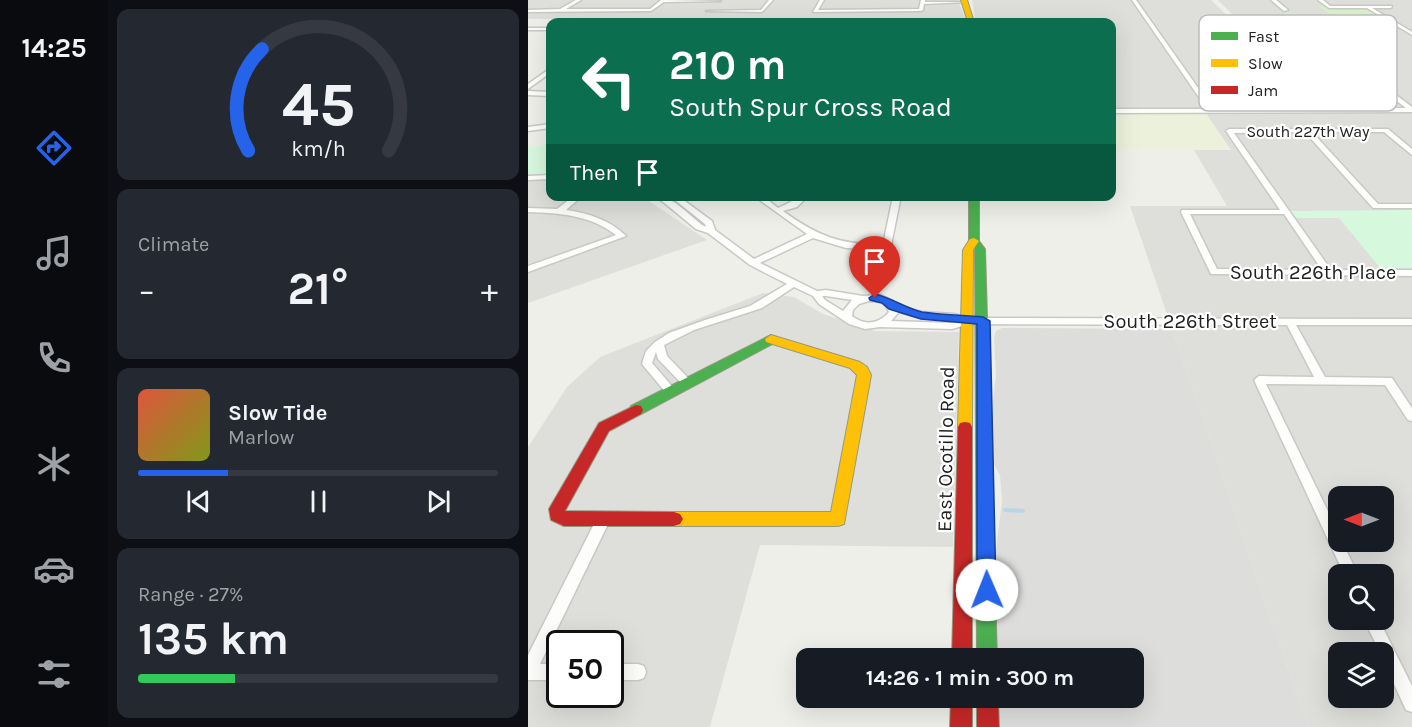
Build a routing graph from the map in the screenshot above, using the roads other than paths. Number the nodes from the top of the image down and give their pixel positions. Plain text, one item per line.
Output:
1 (579, 0) edge
2 (664, 0) edge
3 (719, 0) edge
4 (771, 0) edge
5 (822, 0) edge
6 (872, 0) edge
7 (1134, 0) edge
8 (1273, 0) edge
9 (1320, 0) edge
10 (1379, 0) edge
11 (922, 1) edge
12 (965, 1) edge
13 (1366, 7) junction
14 (562, 10) junction
15 (1286, 10) dead end
16 (528, 11) edge
17 (868, 11) junction
18 (1380, 15) edge
19 (970, 18) edge
20 (1397, 25) edge
21 (528, 29) edge
22 (537, 29) junction
23 (546, 29) edge
24 (1412, 34) edge
25 (528, 35) edge
26 (546, 74) edge
27 (528, 87) edge
28 (528, 93) edge
29 (546, 94) edge
30 (1199, 94) edge
31 (1397, 98) edge
32 (1397, 110) edge
33 (1412, 110) edge
34 (1116, 111) edge
35 (1199, 111) edge
36 (1199, 111) edge
37 (1211, 111) edge
38 (546, 127) edge
39 (528, 129) edge
40 (1307, 131) junction
41 (1412, 153) edge
42 (546, 177) edge
43 (528, 178) edge
44 (572, 201) edge
45 (668, 201) edge
46 (679, 201) edge
47 (764, 201) edge
48 (799, 201) edge
49 (896, 201) edge
50 (974, 201) edge
51 (1412, 206) edge
52 (528, 210) edge
53 (559, 211) junction
54 (777, 211) junction
55 (1286, 212) junction
56 (711, 231) junction
57 (812, 235) junction
58 (974, 241) junction
59 (753, 263) junction
60 (528, 268) edge
61 (1328, 272) junction
62 (1412, 273) edge
63 (793, 284) junction
64 (816, 294) junction
65 (862, 299) junction
66 (893, 307) junction
67 (848, 317) junction
68 (968, 321) junction
69 (983, 321) junction
70 (1290, 322) junction
71 (1412, 322) edge
72 (879, 324) junction
73 (658, 346) junction
74 (1321, 380) junction
75 (687, 382) junction
76 (671, 391) junction
77 (1412, 417) edge
78 (603, 518) junction
79 (1346, 564) edge
80 (1377, 630) edge
81 (962, 648) edge
82 (987, 648) edge
83 (528, 672) edge
84 (546, 672) edge
85 (624, 672) edge
86 (638, 672) dead end
87 (1412, 704) edge
88 (962, 708) edge
89 (988, 708) edge
90 (961, 727) edge
91 (988, 727) edge

1 - 14 street
2 - 3 street
2 - 14 street
3 - 4 street
5 - 17 street
6 - 17 street
7 - 30 street
8 - 15 street
9 - 13 street
10 - 13 street
11 - 12 street
11 - 17 street
12 - 19 main road
13 - 18 street
14 - 16 street
20 - 24 street
21 - 22 street
22 - 23 street
22 - 25 street
26 - 27 street
28 - 29 street
31 - 33 street
32 - 33 street
34 - 35 street
36 - 37 street
38 - 39 street
40 - 41 street, South 227th Way
40 - 51 street
40 - 55 street, South 227th Way
42 - 43 street
44 - 53 street
45 - 56 street
46 - 56 street
47 - 54 street
48 - 54 street
49 - 57 street
50 - 58 main road, East Ocotillo Road
52 - 53 street
53 - 60 street
54 - 57 street
55 - 61 street
55 - 61 street, South 226th Place
56 - 59 street
57 - 59 street
58 - 68 main road, East Ocotillo Road
58 - 69 main road, East Ocotillo Road
59 - 63 street
61 - 62 street, South 226th Place
63 - 64 street
63 - 73 street
64 - 65 street
64 - 67 street
65 - 66 street
65 - 67 street
66 - 68 street
66 - 72 street
67 - 72 street
68 - 69 street, South 226th Street
68 - 72 street
68 - 81 main road, East Ocotillo Road
69 - 70 street, South 226th Street
69 - 82 main road, East Ocotillo Road
70 - 71 street, South 226th Street
70 - 74 street
73 - 75 street
73 - 76 street
74 - 77 street
74 - 79 street
75 - 76 main road
75 - 78 main road
76 - 78 main road
78 - 83 street
80 - 87 street
83 - 84 street
85 - 86 street
88 - 90 main road
89 - 91 main road

